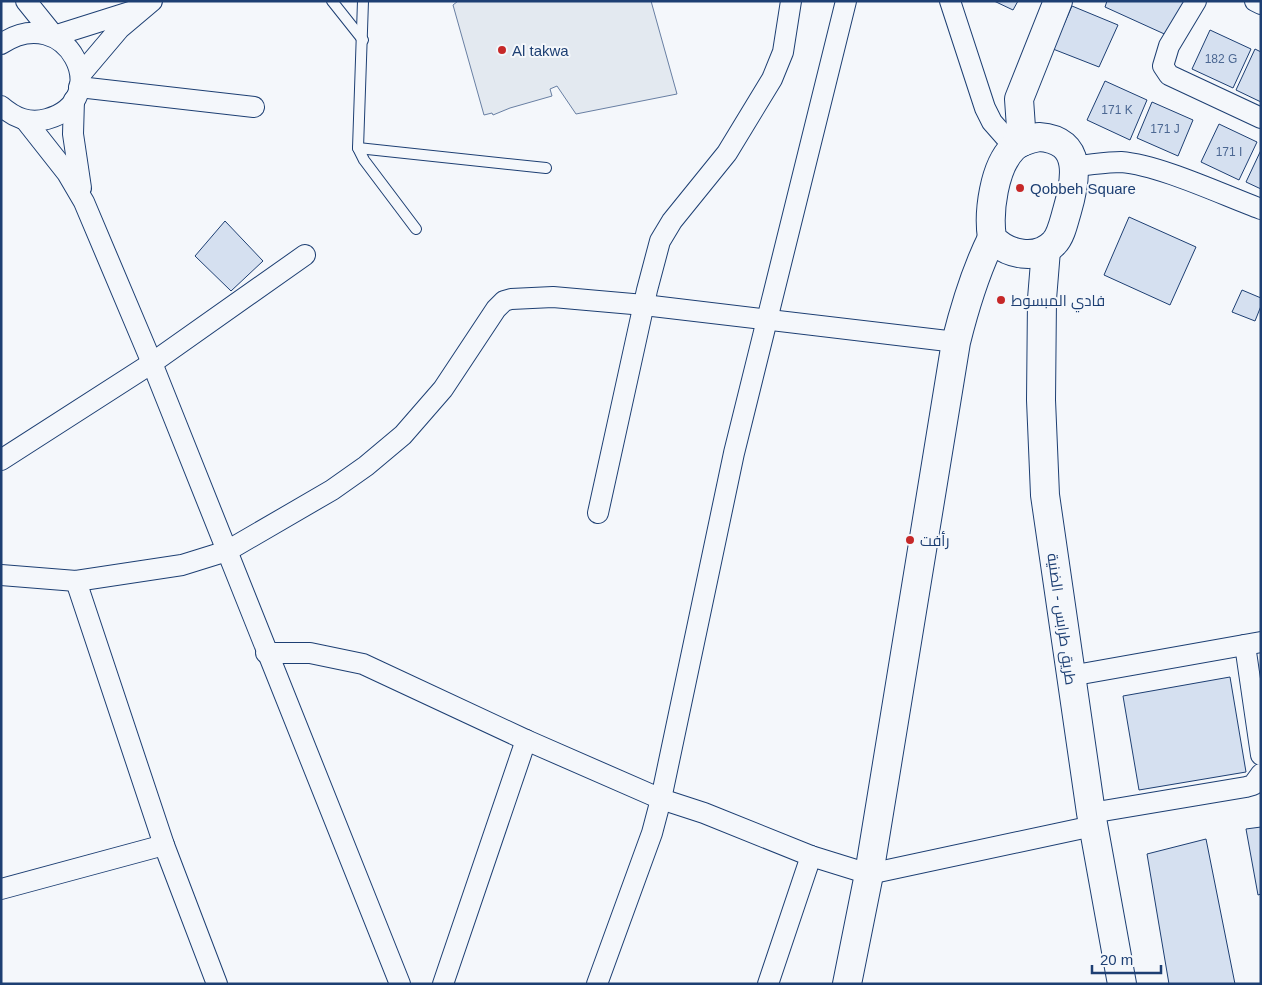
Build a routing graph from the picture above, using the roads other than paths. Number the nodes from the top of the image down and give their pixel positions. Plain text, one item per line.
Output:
1 (26, 1) edge
2 (332, 1) edge
3 (363, 1) edge
4 (791, 1) edge
5 (846, 1) edge
6 (950, 1) edge
7 (1058, 1) edge
8 (1196, 1) edge
9 (1255, 1) edge
10 (147, 4) edge
11 (1261, 4) edge
12 (54, 33) junction
13 (362, 40) junction
14 (1, 44) edge
15 (78, 87) junction
16 (254, 107) dead end
17 (11, 116) edge
18 (1261, 118) edge
19 (1018, 144) junction
20 (358, 148) junction
21 (1075, 166) junction
22 (546, 168) dead end
23 (84, 202) junction
24 (1261, 209) edge
25 (416, 229) dead end
26 (992, 238) junction
27 (1046, 250) junction
28 (305, 255) dead end
29 (644, 305) junction
30 (766, 320) junction
31 (956, 342) junction
32 (152, 363) junction
33 (1, 460) edge
34 (598, 513) dead end
35 (227, 551) junction
36 (1, 575) edge
37 (76, 581) junction
38 (1253, 644) edge
39 (266, 653) junction
40 (1070, 676) junction
41 (526, 740) junction
42 (1261, 755) edge
43 (1261, 774) edge
44 (661, 799) junction
45 (1092, 819) junction
46 (164, 846) junction
47 (812, 856) junction
48 (868, 874) junction
49 (1, 889) edge
50 (217, 984) edge
51 (400, 984) edge
52 (443, 984) edge
53 (597, 984) edge
54 (768, 984) edge
55 (847, 984) edge
56 (1122, 984) edge

1 - 12 street
2 - 13 lane
3 - 13 lane
4 - 29 street
5 - 30 street
6 - 19 street
7 - 19 main road
8 - 18 street
9 - 11 street
10 - 12 street
10 - 15 street
12 - 14 street
12 - 15 street
13 - 20 lane
15 - 16 street
15 - 17 street
15 - 23 street
17 - 23 street
19 - 21 main road
19 - 26 main road
20 - 22 lane
20 - 25 lane
21 - 24 street
21 - 27 main road
23 - 32 street
26 - 27 main road
26 - 31 main road
27 - 40 main road, طريق طرابس - الضنية
28 - 32 street
29 - 30 street
29 - 34 street
29 - 35 street
30 - 31 street
30 - 44 street
31 - 48 main road
32 - 33 street
32 - 35 street
35 - 37 street
35 - 39 street
36 - 37 street
37 - 46 street
38 - 40 street
38 - 42 street
39 - 41 street
39 - 51 street
40 - 45 main road, طريق طرابس - الضنية
41 - 44 street
41 - 52 street
43 - 45 street
44 - 47 street
44 - 53 street
45 - 48 street
45 - 56 main road, طريق طرابس - الضنية
46 - 49 street
46 - 50 street
47 - 48 street
47 - 54 street
48 - 55 main road

